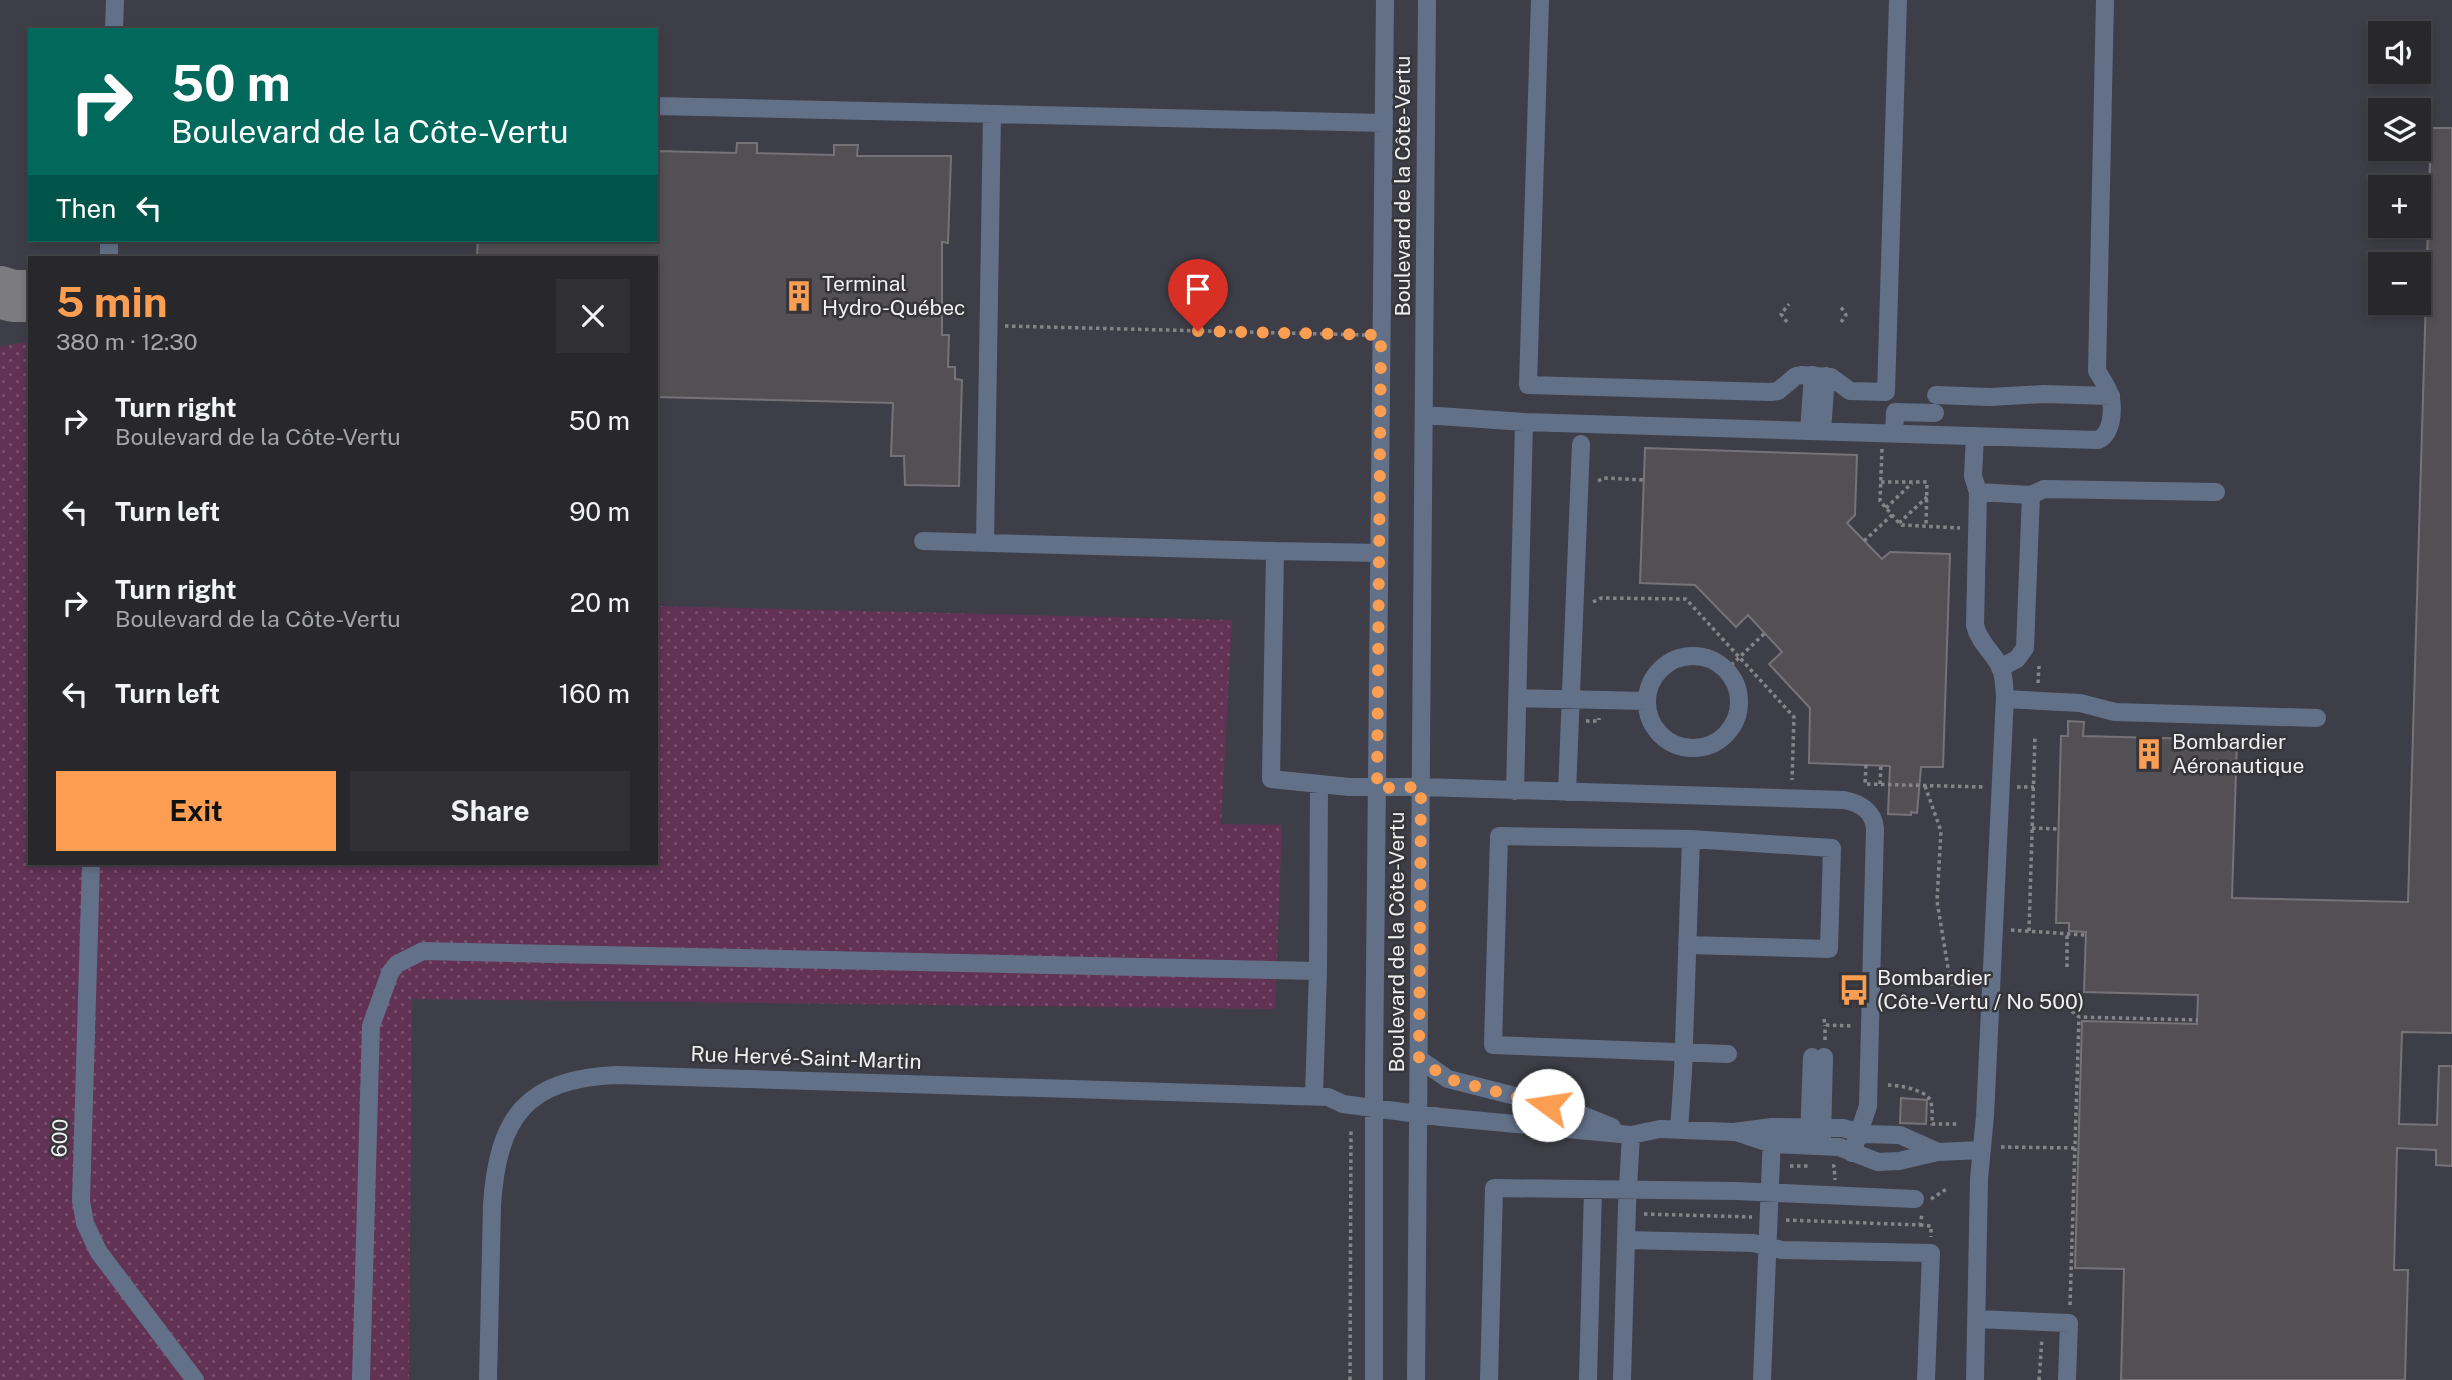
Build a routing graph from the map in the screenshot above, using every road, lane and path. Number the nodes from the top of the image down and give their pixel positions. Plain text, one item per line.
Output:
1 (115, 0) edge
2 (1385, 0) edge
3 (1427, 0) edge
4 (1540, 0) edge
5 (1898, 0) edge
6 (2105, 0) edge
7 (114, 28) edge
8 (658, 106) edge
9 (992, 114) junction
10 (1384, 123) junction
11 (1789, 304) dead end
12 (1841, 307) dead end
13 (1787, 322) dead end
14 (1841, 322) dead end
15 (989, 326) junction
16 (1381, 335) junction
17 (1819, 376) junction
18 (1936, 395) dead end
19 (2111, 396) junction
20 (1935, 413) dead end
21 (1424, 415) junction
22 (1524, 422) junction
23 (1816, 431) junction
24 (1894, 434) junction
25 (1975, 436) junction
26 (1581, 444) dead end
27 (1882, 448) dead end
28 (1604, 478) dead end
29 (1644, 480) dead end
30 (1881, 482) junction
31 (1914, 482) junction
32 (1978, 492) junction
33 (2216, 492) dead end
34 (2031, 495) junction
35 (1927, 497) junction
36 (1886, 508) junction
37 (1892, 515) junction
38 (1899, 523) junction
39 (1926, 526) junction
40 (1962, 528) dead end
41 (923, 541) dead end
42 (1864, 541) dead end
43 (985, 542) junction
44 (1275, 551) junction
45 (1379, 553) junction
46 (1601, 598) dead end
47 (1765, 633) dead end
48 (1740, 657) junction
49 (2039, 666) dead end
50 (2000, 668) junction
51 (1726, 670) junction
52 (2038, 683) dead end
53 (1518, 698) junction
54 (1571, 699) junction
55 (2005, 699) junction
56 (1647, 701) junction
57 (2318, 718) dead end
58 (2035, 736) dead end
59 (1866, 765) dead end
60 (1881, 765) dead end
61 (1320, 784) junction
62 (1880, 785) junction
63 (1792, 786) dead end
64 (1925, 786) junction
65 (1421, 787) junction
66 (1986, 787) dead end
67 (2011, 787) dead end
68 (2034, 787) junction
69 (1377, 788) junction
70 (1515, 790) junction
71 (1566, 792) junction
72 (2032, 828) junction
73 (2059, 829) dead end
74 (1690, 839) junction
75 (91, 865) edge
76 (2006, 930) dead end
77 (2029, 931) junction
78 (2067, 934) junction
79 (2086, 935) dead end
80 (1687, 946) junction
81 (2067, 967) dead end
82 (1318, 971) junction
83 (1951, 986) dead end
84 (2064, 994) dead end
85 (2079, 1017) junction
86 (1824, 1019) dead end
87 (2197, 1020) dead end
88 (1853, 1026) dead end
89 (1684, 1052) junction
90 (1728, 1054) dead end
91 (1818, 1057) dead end
92 (1419, 1059) junction
93 (1888, 1085) dead end
94 (1314, 1096) junction
95 (1374, 1107) junction
96 (1419, 1113) junction
97 (1957, 1124) dead end
98 (1351, 1130) dead end
99 (1679, 1130) junction
100 (1859, 1132) junction
101 (1631, 1135) junction
102 (1772, 1136) junction
103 (1816, 1137) junction
104 (2001, 1147) dead end
105 (2077, 1147) junction
106 (1982, 1150) junction
107 (1938, 1152) junction
108 (1852, 1153) junction
109 (1948, 1188) dead end
110 (1593, 1189) junction
111 (1628, 1189) junction
112 (1769, 1193) junction
113 (1921, 1204) junction
114 (1638, 1214) dead end
115 (1757, 1218) dead end
116 (1780, 1219) dead end
117 (1920, 1226) junction
118 (1931, 1230) dead end
119 (1626, 1240) junction
120 (1767, 1247) junction
121 (2070, 1305) dead end
122 (1977, 1319) junction
123 (2045, 1333) dead end
124 (195, 1380) edge
125 (361, 1380) edge
126 (488, 1380) edge
127 (1349, 1380) edge
128 (1374, 1380) edge
129 (1416, 1380) edge
130 (1489, 1380) edge
131 (1588, 1380) edge
132 (1622, 1380) edge
133 (1762, 1380) edge
134 (1927, 1380) edge
135 (1975, 1380) edge
136 (2039, 1380) edge
137 (2067, 1380) edge

1 - 7 street
2 - 10 street, Boulevard de la Côte-Vertu
3 - 21 street, Boulevard de la Côte-Vertu
4 - 17 street
5 - 17 street
6 - 19 street
8 - 9 street
9 - 10 street
9 - 15 street
10 - 16 street, Boulevard de la Côte-Vertu
11 - 13 path
12 - 14 path
15 - 16 path
15 - 43 street
16 - 45 street, Boulevard de la Côte-Vertu
17 - 23 street
18 - 19 street
19 - 25 street
20 - 24 street
21 - 22 street
21 - 65 street, Boulevard de la Côte-Vertu
22 - 23 street
22 - 53 street
23 - 24 street
24 - 25 street
25 - 32 street
26 - 54 street
27 - 30 path
28 - 29 path
30 - 31 path
30 - 36 path
31 - 35 path
31 - 36 path
32 - 34 street
32 - 50 street
33 - 34 street
34 - 50 street
35 - 38 path
35 - 39 path
36 - 37 path
37 - 38 path
37 - 42 path
38 - 39 path
39 - 40 path
41 - 43 street
43 - 44 street
44 - 45 street
44 - 61 street
45 - 69 street, Boulevard de la Côte-Vertu
46 - 48 path
47 - 48 path
48 - 51 path
48 - 63 path
49 - 52 path
50 - 55 street
51 - 56 street
51 - 56 street
53 - 54 street
53 - 70 street
54 - 56 street
54 - 71 street
55 - 57 street
55 - 106 street
58 - 68 path
59 - 62 path
60 - 62 path
61 - 69 street
61 - 82 street
62 - 64 path
64 - 66 path
64 - 83 path
65 - 69 street
65 - 70 street
65 - 92 street, Boulevard de la Côte-Vertu
67 - 68 path
68 - 72 path
69 - 95 street, Boulevard de la Côte-Vertu
70 - 71 street
71 - 100 street
72 - 73 path
72 - 77 path
74 - 80 street
74 - 80 street
74 - 89 street
75 - 124 street, 600
76 - 77 path
77 - 78 path
78 - 79 path
78 - 81 path
80 - 89 street
82 - 94 street
82 - 125 street
84 - 85 path
85 - 87 path
85 - 105 path
86 - 88 path
89 - 90 street
89 - 99 street
91 - 103 street
92 - 96 street, Boulevard de la Côte-Vertu
92 - 101 street
93 - 97 path
94 - 95 street, Rue Hervé-Saint-Martin
94 - 126 street, Rue Hervé-Saint-Martin
95 - 96 street, Rue Hervé-Saint-Martin
95 - 128 street, Boulevard de la Côte-Vertu
96 - 101 street, Rue Hervé-Saint-Martin
96 - 129 street, Boulevard de la Côte-Vertu
98 - 127 path
99 - 101 street, Rue Hervé-Saint-Martin
99 - 102 street, Rue Hervé-Saint-Martin
100 - 103 street
100 - 107 street
100 - 108 street
101 - 111 street
102 - 103 street, Rue Hervé-Saint-Martin
102 - 112 street
103 - 108 street
104 - 105 path
105 - 121 path
106 - 107 street
106 - 122 street
107 - 108 street
109 - 113 path
110 - 111 street
110 - 130 street
110 - 131 street
111 - 112 street
111 - 119 street
112 - 113 street
112 - 120 street
113 - 117 path
114 - 115 path
116 - 117 path
117 - 118 path
119 - 120 street
119 - 132 street
120 - 133 street
120 - 134 street
122 - 135 street
122 - 137 street
123 - 136 path

